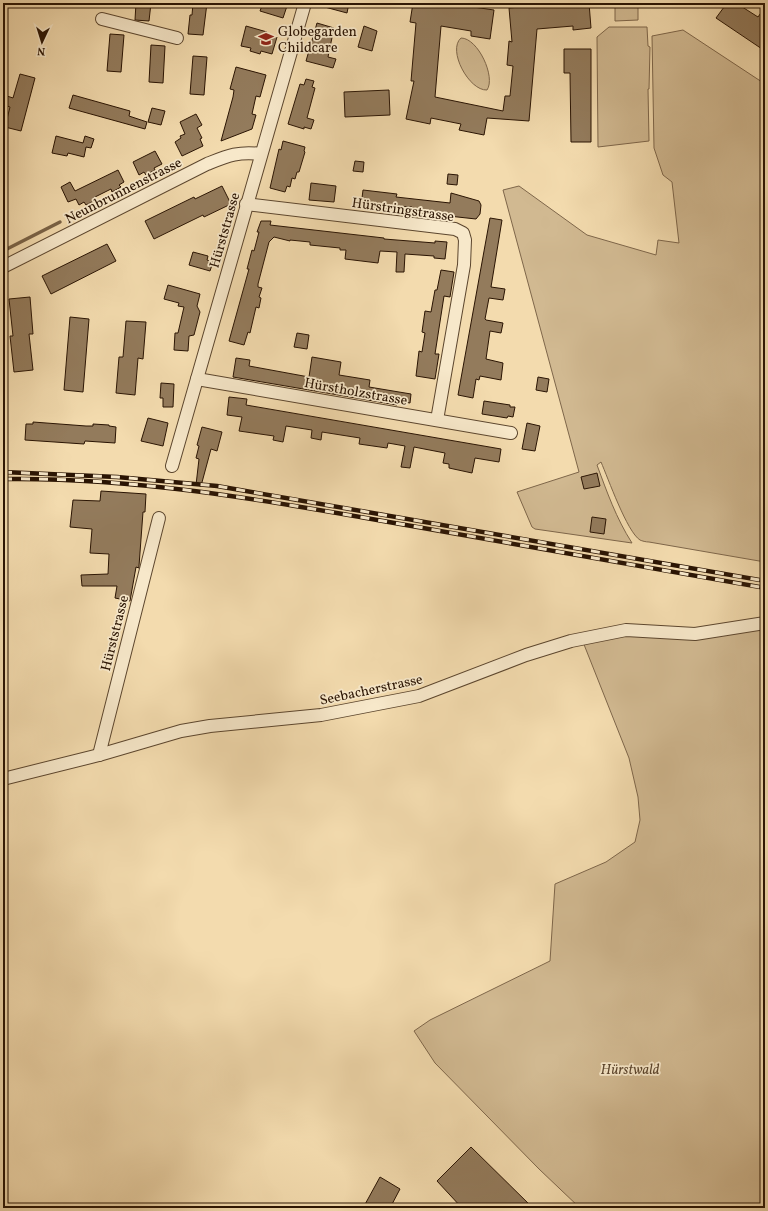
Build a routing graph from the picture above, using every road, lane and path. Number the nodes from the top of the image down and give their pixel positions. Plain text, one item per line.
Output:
1 (305, 3) edge
2 (102, 19) dead end
3 (177, 38) dead end
4 (261, 154) junction
5 (246, 204) junction
6 (3, 267) edge
7 (197, 379) junction
8 (437, 420) junction
9 (511, 433) dead end
10 (172, 466) dead end
11 (159, 518) dead end
12 (765, 623) edge
13 (99, 755) junction
14 (3, 779) edge

1 - 4 street, Hürststrasse
2 - 3 street
4 - 5 street, Hürststrasse
4 - 6 street, Neunbrunnenstrasse
5 - 7 street, Hürststrasse
5 - 8 street, Hürstringstrasse
7 - 8 street, Hürstholzstrasse
7 - 10 street, Hürststrasse
8 - 9 street, Hürstholzstrasse
11 - 13 street, Hürststrasse
12 - 13 street, Seebacherstrasse
13 - 14 street, Seebacherstrasse

